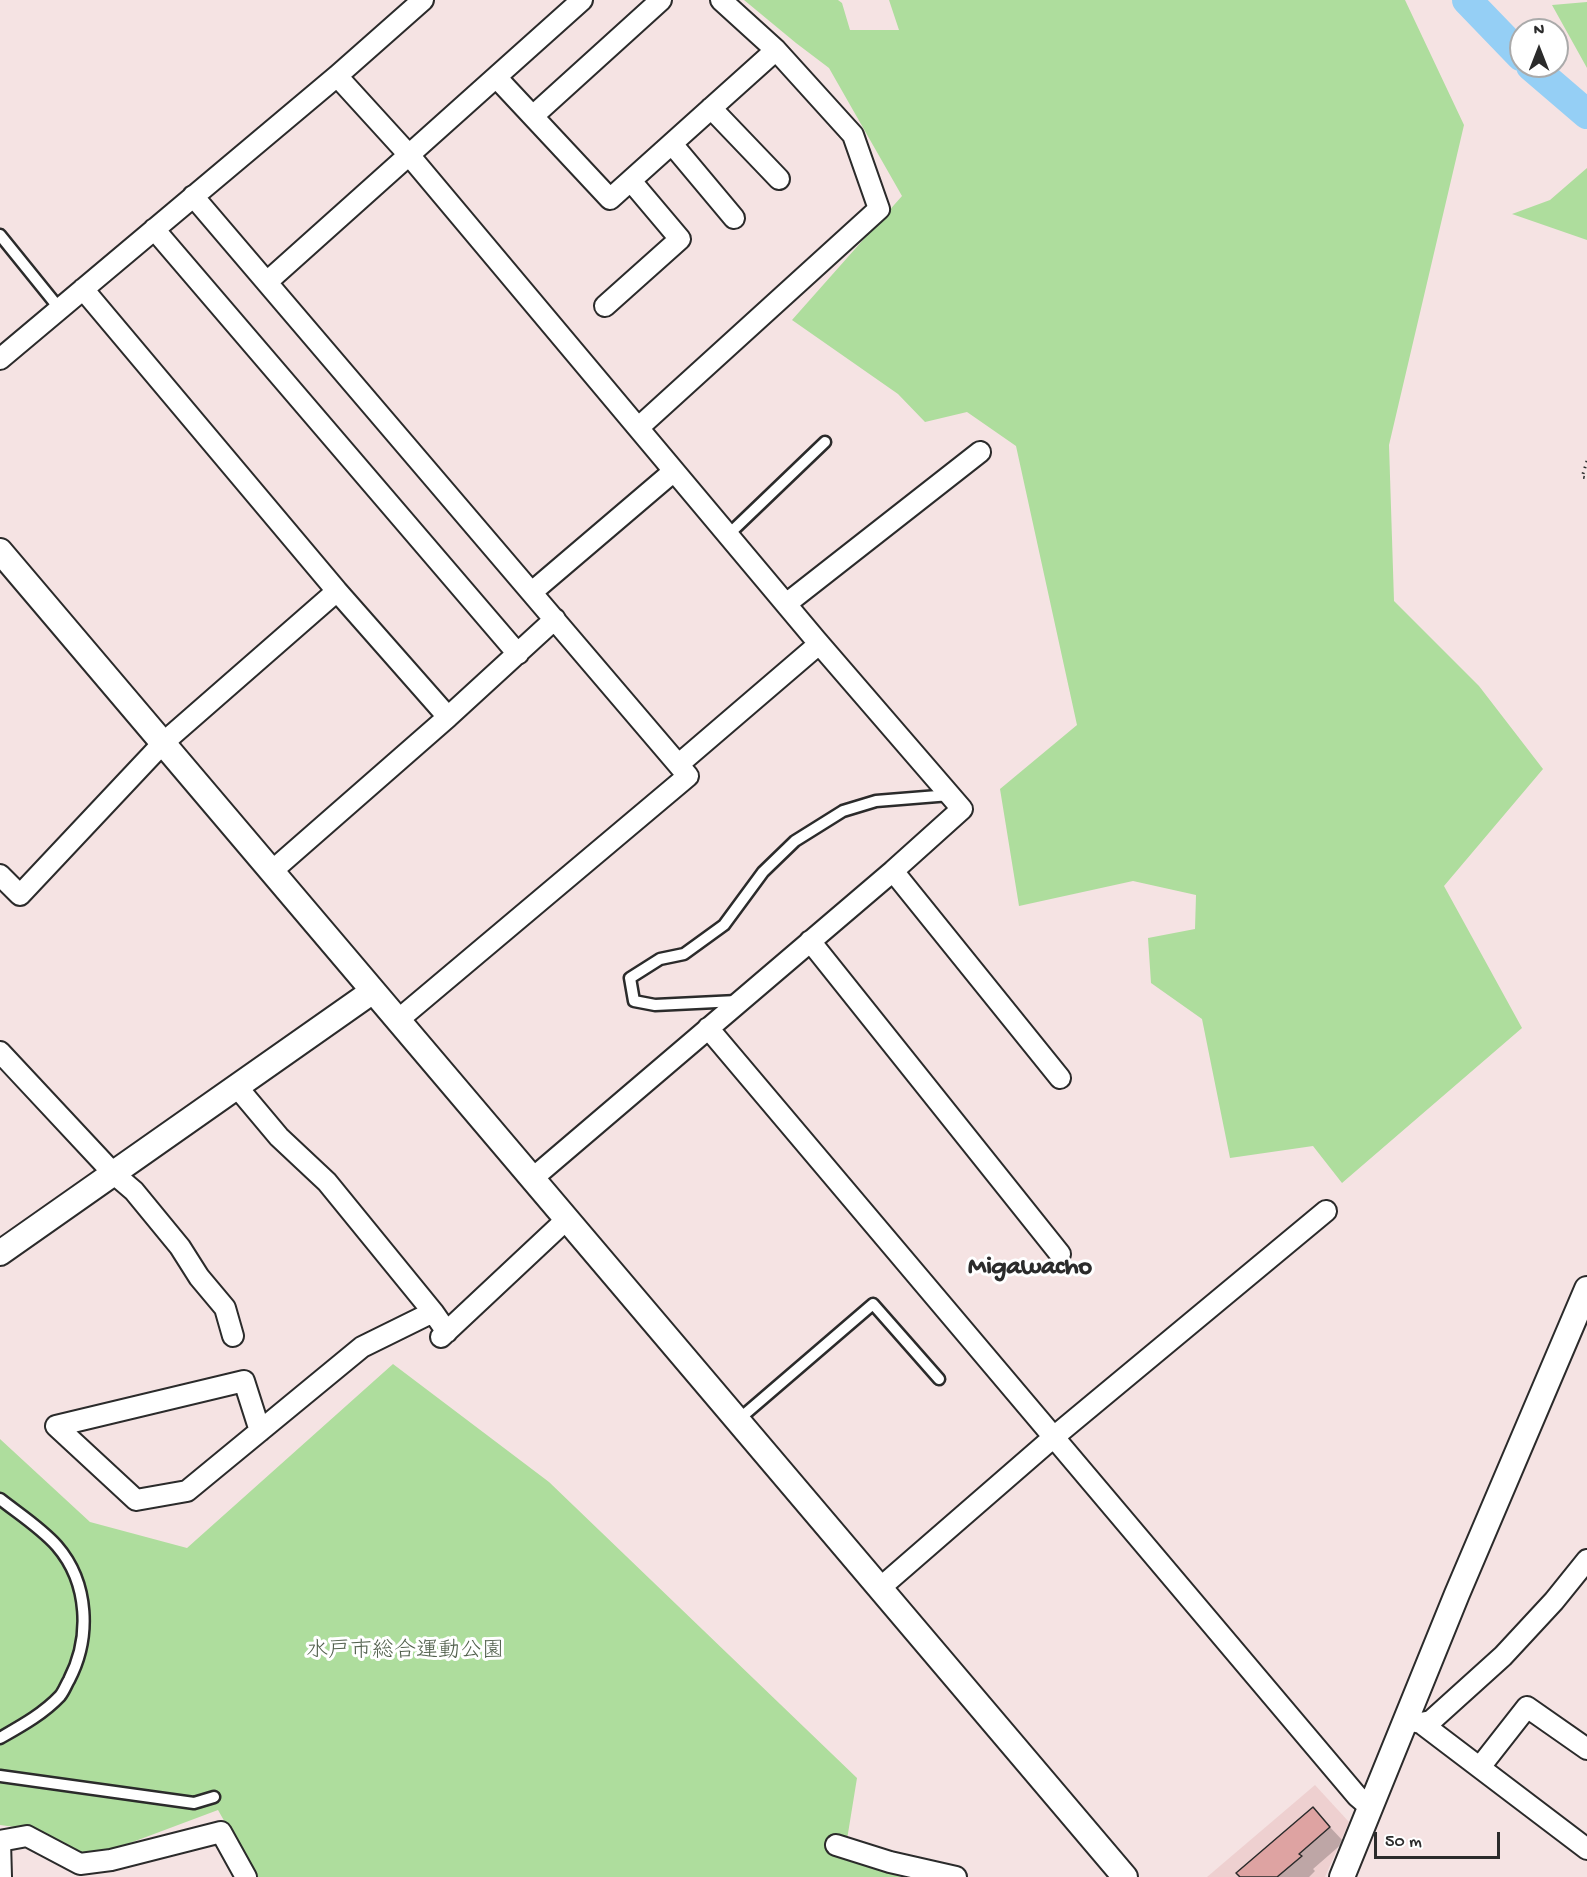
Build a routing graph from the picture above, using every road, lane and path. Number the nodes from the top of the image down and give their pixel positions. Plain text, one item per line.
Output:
1 (423, 0) edge
2 (582, 0) edge
3 (661, 0) edge
4 (721, 0) edge
5 (776, 50) junction
6 (336, 76) junction
7 (496, 77) junction
8 (711, 108) junction
9 (533, 116) junction
10 (672, 144) junction
11 (409, 155) junction
12 (779, 179) dead end
13 (631, 181) junction
14 (194, 196) junction
15 (734, 218) dead end
16 (154, 229) junction
17 (0, 235) edge
18 (267, 282) junction
19 (83, 289) junction
20 (605, 306) dead end
21 (59, 308) junction
22 (0, 359) edge
23 (638, 428) junction
24 (825, 442) dead end
25 (980, 452) dead end
26 (1587, 461) edge
27 (674, 471) junction
28 (1587, 478) edge
29 (728, 536) junction
30 (0, 551) edge
31 (337, 591) junction
32 (532, 592) junction
33 (786, 604) junction
34 (555, 619) junction
35 (819, 644) junction
36 (518, 654) junction
37 (448, 717) junction
38 (163, 743) junction
39 (679, 764) junction
40 (950, 795) junction
41 (272, 871) junction
42 (893, 871) junction
43 (0, 875) edge
44 (810, 941) junction
45 (373, 991) junction
46 (740, 1001) junction
47 (399, 1020) junction
48 (708, 1028) junction
49 (0, 1052) edge
50 (1060, 1077) dead end
51 (237, 1087) junction
52 (113, 1173) junction
53 (533, 1178) junction
54 (1326, 1212) dead end
55 (567, 1219) junction
56 (0, 1253) edge
57 (1060, 1254) dead end
58 (1585, 1301) edge
59 (433, 1312) junction
60 (233, 1336) dead end
61 (939, 1379) dead end
62 (738, 1420) junction
63 (260, 1431) junction
64 (1055, 1436) junction
65 (0, 1499) edge
66 (1587, 1560) edge
67 (880, 1588) junction
68 (1414, 1721) junction
69 (0, 1738) edge
70 (1587, 1749) edge
71 (1480, 1767) junction
72 (0, 1776) edge
73 (214, 1797) dead end
74 (1370, 1807) junction
75 (836, 1845) dead end
76 (1587, 1849) edge
77 (1, 1877) edge
78 (246, 1877) edge
79 (956, 1877) edge
80 (1125, 1877) edge
81 (1341, 1877) edge

1 - 6 street
2 - 7 street
3 - 9 street
4 - 5 street
5 - 8 street
5 - 23 street
6 - 11 street
6 - 14 street
7 - 9 street
7 - 11 street
8 - 10 street
8 - 12 street
9 - 13 street
10 - 13 street
10 - 15 street
11 - 18 street
11 - 23 street
13 - 20 street
14 - 16 street
14 - 18 street
16 - 19 street
16 - 36 street
17 - 21 lane
18 - 32 street
19 - 21 street
19 - 31 street
21 - 22 street
23 - 27 street
24 - 29 lane
25 - 33 street
26 - 28 path
27 - 29 street
27 - 32 street
29 - 33 street
30 - 38 street
31 - 37 street
31 - 38 street
32 - 34 street
33 - 35 street
34 - 36 street
34 - 39 street
35 - 39 street
35 - 40 street
36 - 37 street
37 - 41 street
38 - 41 street
38 - 43 street
39 - 47 street
40 - 42 street
40 - 46 lane
41 - 45 street
42 - 44 street
42 - 50 street
44 - 46 street
44 - 57 street
45 - 47 street
45 - 51 street
46 - 48 street
47 - 53 street
48 - 53 street
48 - 64 street
49 - 52 street
51 - 52 street
51 - 59 street
52 - 56 street
52 - 60 street
53 - 55 street
54 - 64 street
55 - 59 street
55 - 62 street
58 - 68 street
59 - 63 street
61 - 62 lane
62 - 67 street
63 - 63 street
64 - 67 street
64 - 74 street
65 - 69 lane
66 - 68 street
67 - 80 street
68 - 71 street
68 - 74 street
70 - 71 street
71 - 76 street
72 - 73 lane
74 - 81 street
75 - 79 street
77 - 78 street

